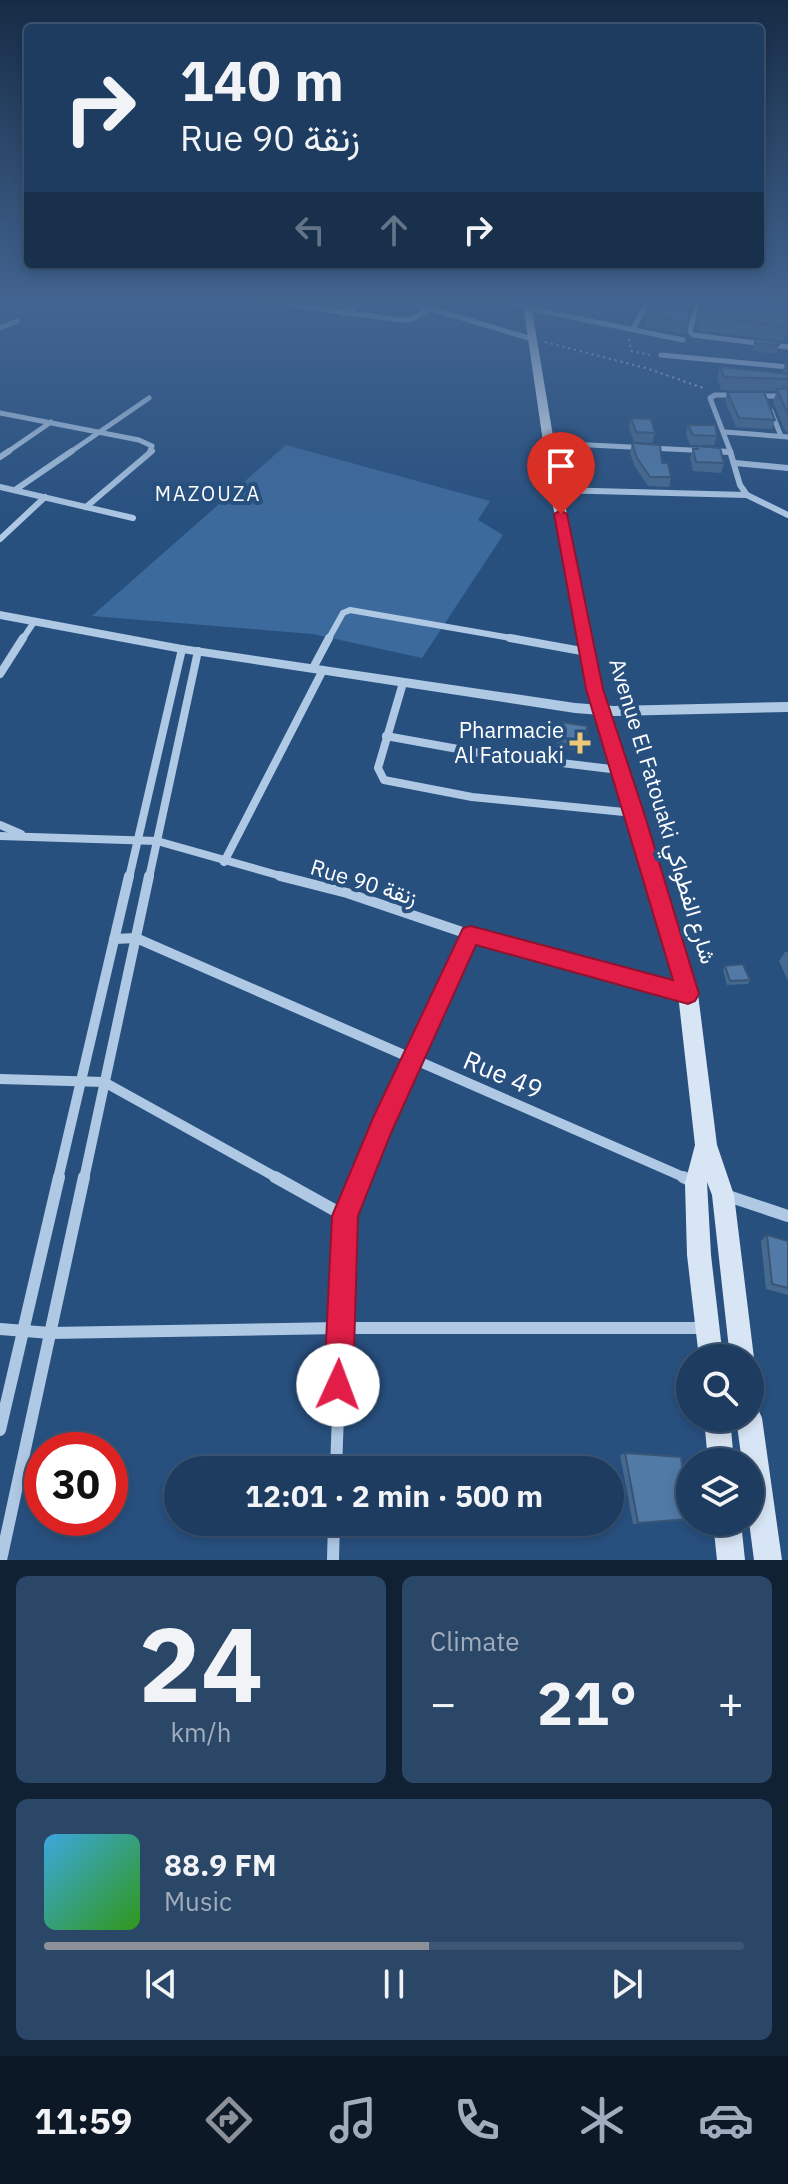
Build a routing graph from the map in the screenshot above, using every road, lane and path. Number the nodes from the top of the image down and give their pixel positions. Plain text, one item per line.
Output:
1 (539, 377) edge
2 (670, 377) edge
3 (721, 395) junction
4 (765, 396) junction
5 (788, 396) edge
6 (149, 398) dead end
7 (0, 413) edge
8 (51, 422) junction
9 (99, 432) junction
10 (725, 432) junction
11 (784, 437) edge
12 (550, 443) junction
13 (730, 452) junction
14 (0, 457) edge
15 (735, 463) junction
16 (788, 468) edge
17 (0, 487) edge
18 (15, 490) junction
19 (556, 490) junction
20 (747, 495) junction
21 (45, 497) junction
22 (86, 507) junction
23 (788, 515) edge
24 (133, 518) dead end
25 (0, 539) edge
26 (0, 615) edge
27 (34, 622) junction
28 (182, 649) junction
29 (198, 651) junction
30 (587, 652) junction
31 (318, 669) junction
32 (0, 674) edge
33 (403, 683) junction
34 (788, 707) edge
35 (600, 710) junction
36 (386, 736) junction
37 (620, 770) junction
38 (635, 813) junction
39 (1, 833) edge
40 (137, 840) junction
41 (157, 841) junction
42 (224, 862) junction
43 (471, 935) junction
44 (136, 938) junction
45 (114, 939) junction
46 (688, 994) junction
47 (413, 1061) junction
48 (0, 1079) edge
49 (81, 1079) junction
50 (104, 1082) junction
51 (706, 1145) junction
52 (696, 1183) junction
53 (723, 1195) junction
54 (345, 1216) junction
55 (788, 1216) edge
56 (340, 1328) junction
57 (708, 1328) junction
58 (0, 1329) edge
59 (22, 1331) junction
60 (50, 1333) junction
61 (710, 1344) edge
62 (740, 1344) edge
63 (0, 1430) edge
64 (751, 1432) edge
65 (336, 1456) edge
66 (334, 1536) edge
67 (728, 1536) edge
68 (1, 1560) edge
69 (333, 1560) edge
70 (731, 1560) edge
71 (768, 1560) edge

1 - 12 main road, Avenue El Fatouaki شارع الفطواكي
2 - 3 path
3 - 4 street
3 - 10 street
4 - 5 street
4 - 11 street
6 - 9 street
7 - 8 street
8 - 9 street
8 - 14 street
9 - 18 street
9 - 22 street
10 - 11 street
10 - 13 street
12 - 13 street
12 - 19 main road, Avenue El Fatouaki شارع الفطواكي
13 - 15 street
15 - 16 street
15 - 20 street
17 - 18 street
18 - 21 street
19 - 20 street
19 - 30 main road, Avenue El Fatouaki شارع الفطواكي
20 - 23 street
21 - 22 street
21 - 25 street
22 - 24 street
26 - 27 street
27 - 28 street
27 - 32 street
28 - 29 street
28 - 40 street
29 - 31 street
29 - 41 street
30 - 31 street
30 - 35 main road, Avenue El Fatouaki شارع الفطواكي
31 - 33 street
31 - 42 street
33 - 35 street
33 - 36 street
34 - 35 street
35 - 37 main road, Avenue El Fatouaki شارع الفطواكي
36 - 37 street
36 - 38 street
37 - 38 main road, Avenue El Fatouaki شارع الفطواكي
38 - 46 main road, Avenue El Fatouaki شارع الفطواكي
39 - 40 street, Rue 90 زنقة
40 - 41 street, Rue 90 زنقة
40 - 45 street
41 - 42 street, Rue 90 زنقة
41 - 44 street
42 - 43 street, Rue 90 زنقة
43 - 46 street, Rue 90 زنقة
43 - 47 street
44 - 45 street, Rue 49
44 - 47 street, Rue 49
44 - 50 street
45 - 49 street
46 - 51 main road, Avenue El Fatouaki شارع الفطواكي
47 - 52 street, Rue 49
47 - 54 street
48 - 49 street
49 - 50 street
49 - 59 street
50 - 54 street
50 - 60 street
51 - 52 main road, Avenue El Fatouaki شارع الفطواكي
51 - 53 main road, Avenue El Fatouaki شارع الفطواكي
52 - 53 street, Rue 49
52 - 57 main road, Avenue El Fatouaki شارع الفطواكي
53 - 55 street, Rue 49
53 - 62 main road, Avenue El Fatouaki شارع الفطواكي
54 - 56 street
56 - 57 street
56 - 60 street
56 - 65 street
57 - 61 main road, Avenue El Fatouaki شارع الفطواكي
58 - 59 street
59 - 60 street
59 - 63 street
60 - 68 street
64 - 71 main road
66 - 69 street
67 - 70 main road

